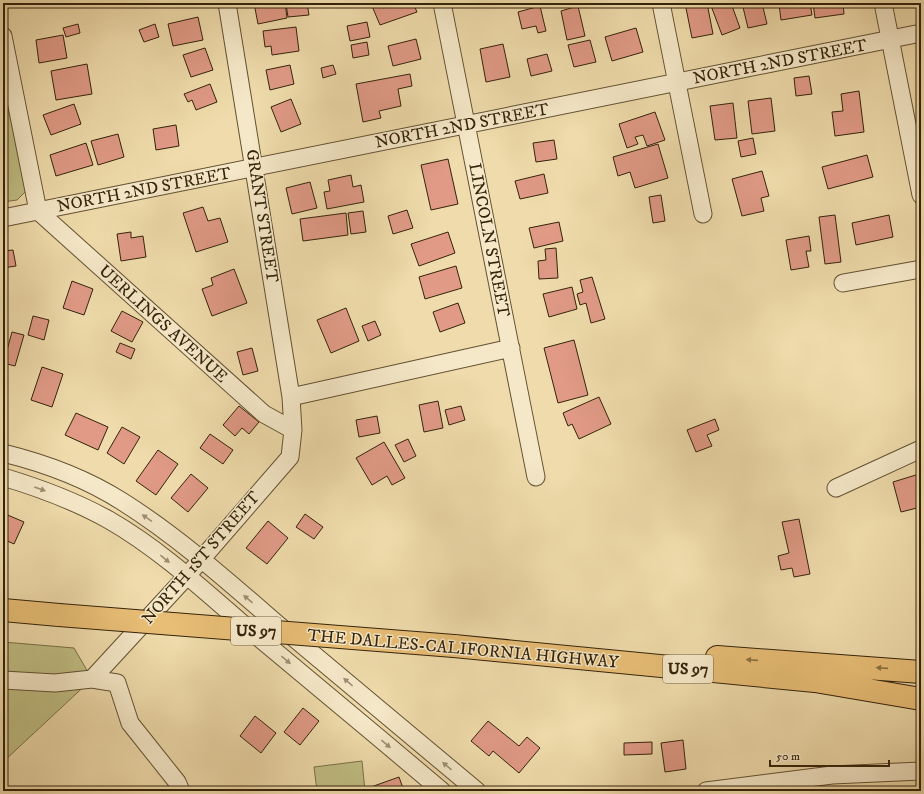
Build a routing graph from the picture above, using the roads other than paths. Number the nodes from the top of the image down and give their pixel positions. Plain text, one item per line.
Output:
1 (227, 3) edge
2 (442, 3) edge
3 (661, 3) edge
4 (883, 3) edge
5 (921, 33) edge
6 (3, 36) edge
7 (890, 39) junction
8 (677, 82) junction
9 (466, 125) junction
10 (254, 168) junction
11 (921, 195) edge
12 (38, 211) junction
13 (703, 214) dead end
14 (3, 218) edge
15 (921, 269) edge
16 (843, 283) dead end
17 (511, 348) junction
18 (291, 397) junction
19 (294, 430) junction
20 (921, 449) edge
21 (3, 453) edge
22 (536, 476) dead end
23 (3, 477) edge
24 (836, 488) dead end
25 (201, 560) junction
26 (186, 577) junction
27 (3, 610) edge
28 (454, 646) junction
29 (921, 672) edge
30 (92, 679) junction
31 (3, 680) edge
32 (921, 699) edge
33 (921, 771) edge
34 (181, 791) edge
35 (442, 791) edge
36 (477, 791) edge
37 (706, 791) edge

1 - 10 street, GRANT STREET
2 - 9 street, LINCOLN STREET
3 - 8 street
4 - 7 street
5 - 7 street, NORTH 2ND STREET
6 - 12 street
7 - 8 street, NORTH 2ND STREET
7 - 11 street
8 - 9 street, NORTH 2ND STREET
8 - 13 street
9 - 10 street, NORTH 2ND STREET
9 - 17 street, LINCOLN STREET
10 - 12 street, NORTH 2ND STREET
10 - 18 street, GRANT STREET
12 - 14 street, NORTH 2ND STREET
12 - 19 street, UERLINGS AVENUE
15 - 16 street
17 - 18 street
17 - 22 street, LINCOLN STREET
18 - 19 street, GRANT STREET
19 - 25 street, NORTH 1ST STREET
20 - 24 street
25 -> 21 street
23 -> 26 street
25 - 26 street, NORTH 1ST STREET
36 -> 25 street
26 - 30 street, NORTH 1ST STREET
26 -> 35 street
27 - 28 highway, THE DALLES-CALIFORNIA HIGHWAY / US 97, bridge
29 -> 28 highway
28 - 32 highway, THE DALLES-CALIFORNIA HIGHWAY / US 97
30 - 31 street
30 - 34 street
33 - 37 street

